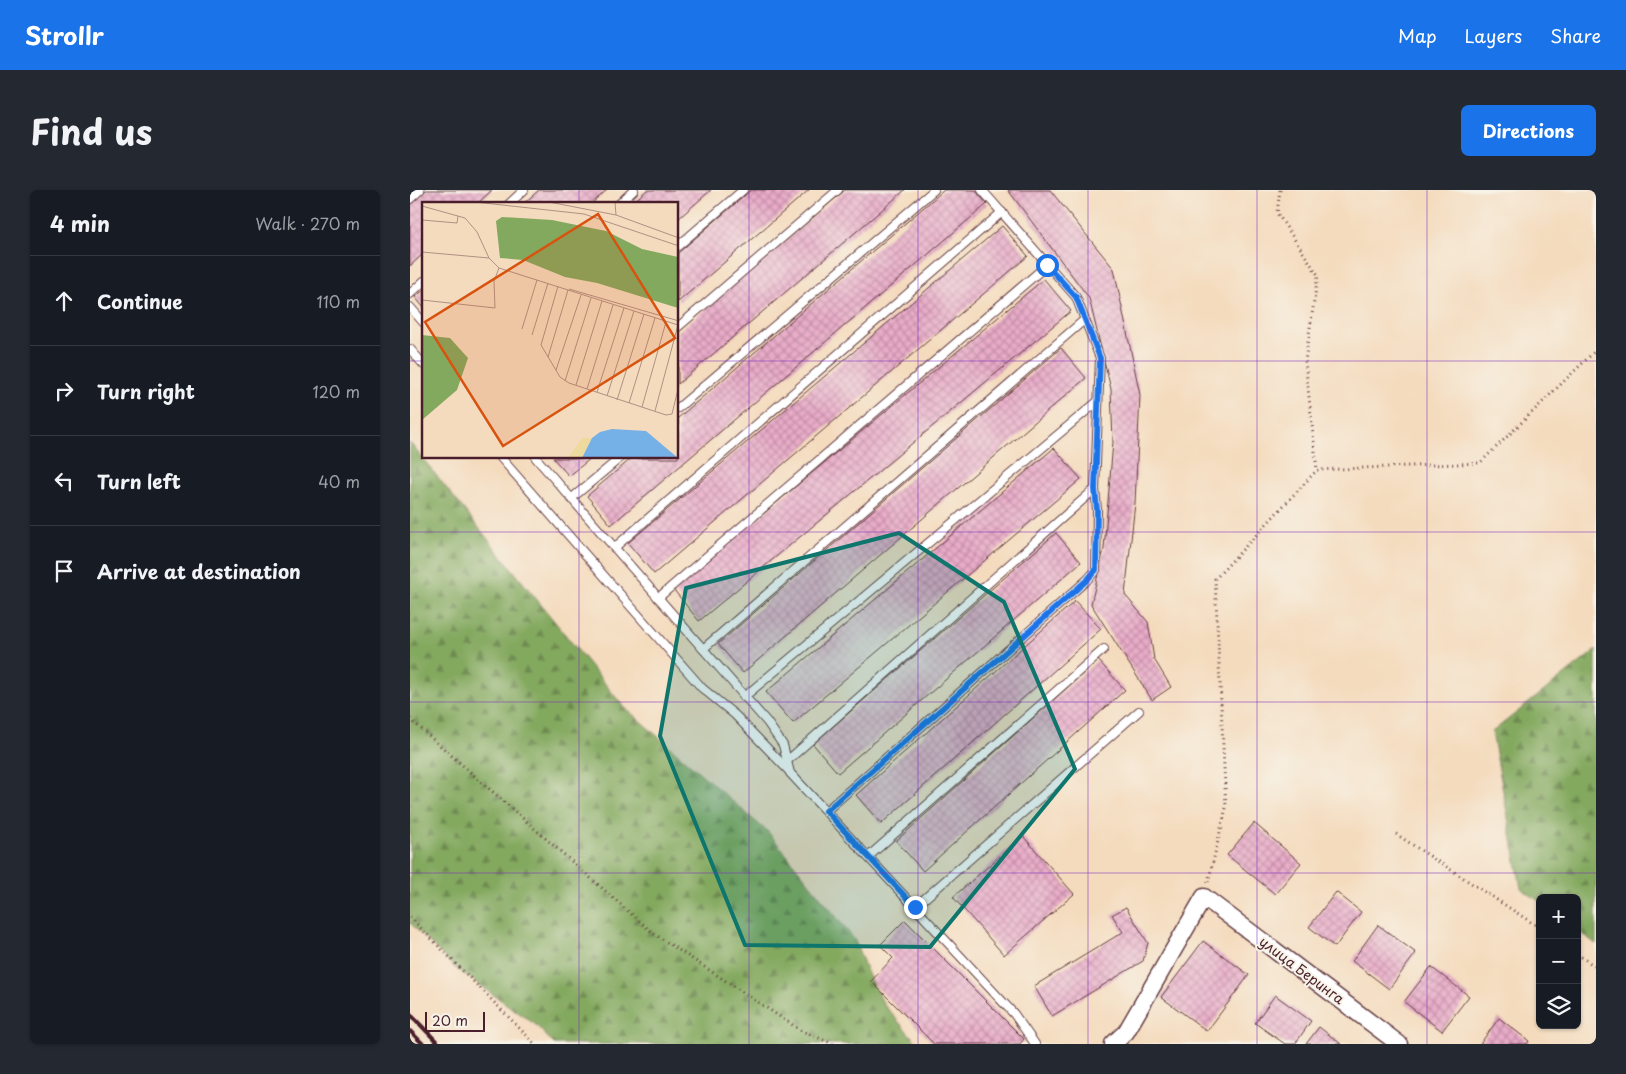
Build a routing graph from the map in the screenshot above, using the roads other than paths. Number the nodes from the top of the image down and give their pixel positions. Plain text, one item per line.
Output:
1 (420, 190) edge
2 (524, 190) edge
3 (634, 190) edge
4 (743, 190) edge
5 (838, 190) edge
6 (934, 190) edge
7 (982, 190) edge
8 (410, 199) edge
9 (511, 202) edge
10 (620, 202) edge
11 (1002, 212) junction
12 (679, 245) edge
13 (1047, 265) junction
14 (422, 283) edge
15 (410, 294) edge
16 (410, 307) edge
17 (422, 321) edge
18 (1084, 321) junction
19 (679, 326) edge
20 (410, 349) edge
21 (422, 363) edge
22 (1098, 402) junction
23 (679, 407) edge
24 (501, 459) edge
25 (537, 459) edge
26 (619, 459) edge
27 (1095, 489) junction
28 (572, 498) junction
29 (614, 548) junction
30 (658, 598) junction
31 (702, 649) junction
32 (1104, 650) dead end
33 (744, 697) junction
34 (1139, 710) dead end
35 (788, 760) junction
36 (790, 773) junction
37 (826, 811) junction
38 (868, 857) junction
39 (915, 907) junction
40 (1035, 1044) edge
41 (1113, 1044) edge
42 (1399, 1044) edge

1 - 8 lane
2 - 9 lane
3 - 10 lane
4 - 12 lane
5 - 19 lane
6 - 23 lane
7 - 11 lane
11 - 13 lane
11 - 29 lane
13 - 18 lane
13 - 30 lane
14 - 15 lane
16 - 17 lane
18 - 22 lane
18 - 31 lane
20 - 21 lane
22 - 27 lane
22 - 33 lane
24 - 36 lane
25 - 28 lane
26 - 28 lane
27 - 35 lane
27 - 37 lane
28 - 29 lane
29 - 30 lane
30 - 31 lane
31 - 33 lane
32 - 38 lane
33 - 35 lane
34 - 39 lane
35 - 36 lane
36 - 37 lane
37 - 38 lane
38 - 39 lane
39 - 40 lane
41 - 42 street, улица Беринга

